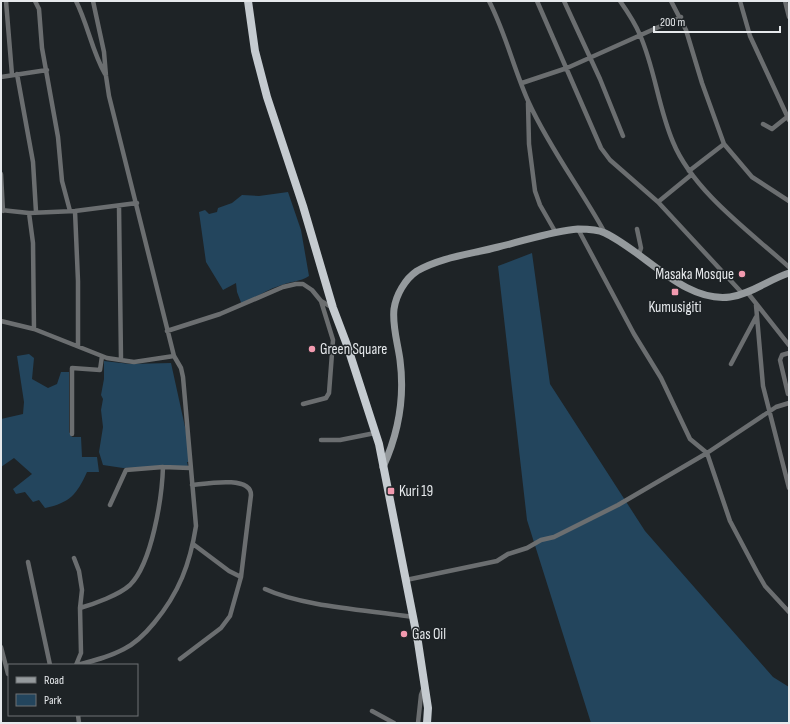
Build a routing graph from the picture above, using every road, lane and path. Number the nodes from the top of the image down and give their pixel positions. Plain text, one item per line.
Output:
1 (6, 1) edge
2 (35, 1) edge
3 (76, 1) edge
4 (93, 1) edge
5 (248, 1) edge
6 (490, 1) edge
7 (537, 1) edge
8 (564, 1) edge
9 (620, 1) edge
10 (672, 1) edge
11 (740, 1) edge
12 (785, 1) edge
13 (789, 17) edge
14 (681, 18) junction
15 (640, 34) junction
16 (589, 57) junction
17 (567, 68) junction
18 (47, 70) junction
19 (14, 74) junction
20 (106, 76) junction
21 (1, 77) edge
22 (522, 83) junction
23 (528, 100) junction
24 (788, 118) edge
25 (763, 124) dead end
26 (623, 136) dead end
27 (724, 144) junction
28 (690, 173) junction
29 (1, 174) edge
30 (789, 200) edge
31 (658, 202) junction
32 (137, 203) junction
33 (119, 206) junction
34 (2, 210) edge
35 (72, 211) junction
36 (36, 212) junction
37 (29, 213) junction
38 (578, 229) junction
39 (637, 229) dead end
40 (556, 233) junction
41 (605, 233) junction
42 (639, 254) junction
43 (789, 267) edge
44 (789, 273) edge
45 (745, 293) junction
46 (321, 301) junction
47 (756, 305) junction
48 (333, 308) junction
49 (756, 317) junction
50 (1, 321) edge
51 (34, 329) junction
52 (167, 331) junction
53 (789, 345) edge
54 (78, 346) junction
55 (789, 353) edge
56 (102, 356) junction
57 (174, 356) junction
58 (121, 360) junction
59 (731, 364) dead end
60 (788, 394) edge
61 (789, 403) edge
62 (303, 404) dead end
63 (769, 412) junction
64 (375, 433) junction
65 (72, 434) dead end
66 (321, 440) dead end
67 (707, 453) junction
68 (383, 467) junction
69 (163, 468) junction
70 (190, 468) junction
71 (192, 485) junction
72 (789, 488) edge
73 (110, 505) dead end
74 (193, 544) junction
75 (74, 558) dead end
76 (28, 562) dead end
77 (241, 577) junction
78 (406, 580) junction
79 (265, 589) dead end
80 (80, 608) junction
81 (789, 612) edge
82 (413, 617) junction
83 (1, 647) edge
84 (180, 659) dead end
85 (50, 664) edge
86 (76, 664) edge
87 (80, 664) edge
88 (8, 674) edge
89 (1, 676) edge
90 (425, 684) junction
91 (372, 711) dead end
92 (394, 723) edge
93 (418, 723) edge
94 (427, 723) edge

1 - 19 street
2 - 18 street
3 - 20 street
4 - 20 street
5 - 48 highway
6 - 22 street
7 - 17 street
8 - 16 street
9 - 15 street
10 - 14 street
11 - 24 street
12 - 13 street
14 - 15 street
14 - 27 street
15 - 16 street
15 - 28 street
16 - 17 street
16 - 26 street
17 - 22 street
17 - 31 street
18 - 19 street
18 - 35 street
19 - 21 street
19 - 36 street
20 - 32 street
22 - 23 street
23 - 40 street
23 - 41 street
24 - 25 street
27 - 28 street
27 - 30 street
28 - 31 street
28 - 43 street
29 - 34 street
31 - 45 street
32 - 33 street
32 - 52 street
33 - 35 street
33 - 58 street
34 - 37 street
35 - 36 street
35 - 54 street
36 - 37 street
37 - 51 street
38 - 40 main road
38 - 41 main road
38 - 67 street
39 - 42 street
40 - 68 main road
41 - 42 main road
42 - 45 main road
44 - 45 main road
45 - 47 street
46 - 48 street
46 - 52 street
46 - 62 street
47 - 49 street
47 - 53 street
48 - 64 highway
49 - 59 street
49 - 63 street
50 - 51 street
51 - 54 street
52 - 57 street
54 - 56 street
55 - 60 street
56 - 58 street
56 - 65 street
57 - 58 street
57 - 70 street
61 - 63 street
63 - 67 street
63 - 72 street
64 - 66 street
64 - 68 highway
67 - 78 street
67 - 81 street
68 - 78 highway
69 - 70 street
69 - 73 street
69 - 80 street
70 - 71 street
71 - 74 street
71 - 77 street
74 - 77 street
74 - 87 street
75 - 80 street
76 - 85 street
77 - 84 street
78 - 82 highway
79 - 82 street
80 - 86 street
82 - 90 highway
83 - 88 street
88 - 89 street
90 - 93 street
90 - 94 highway
91 - 92 street

